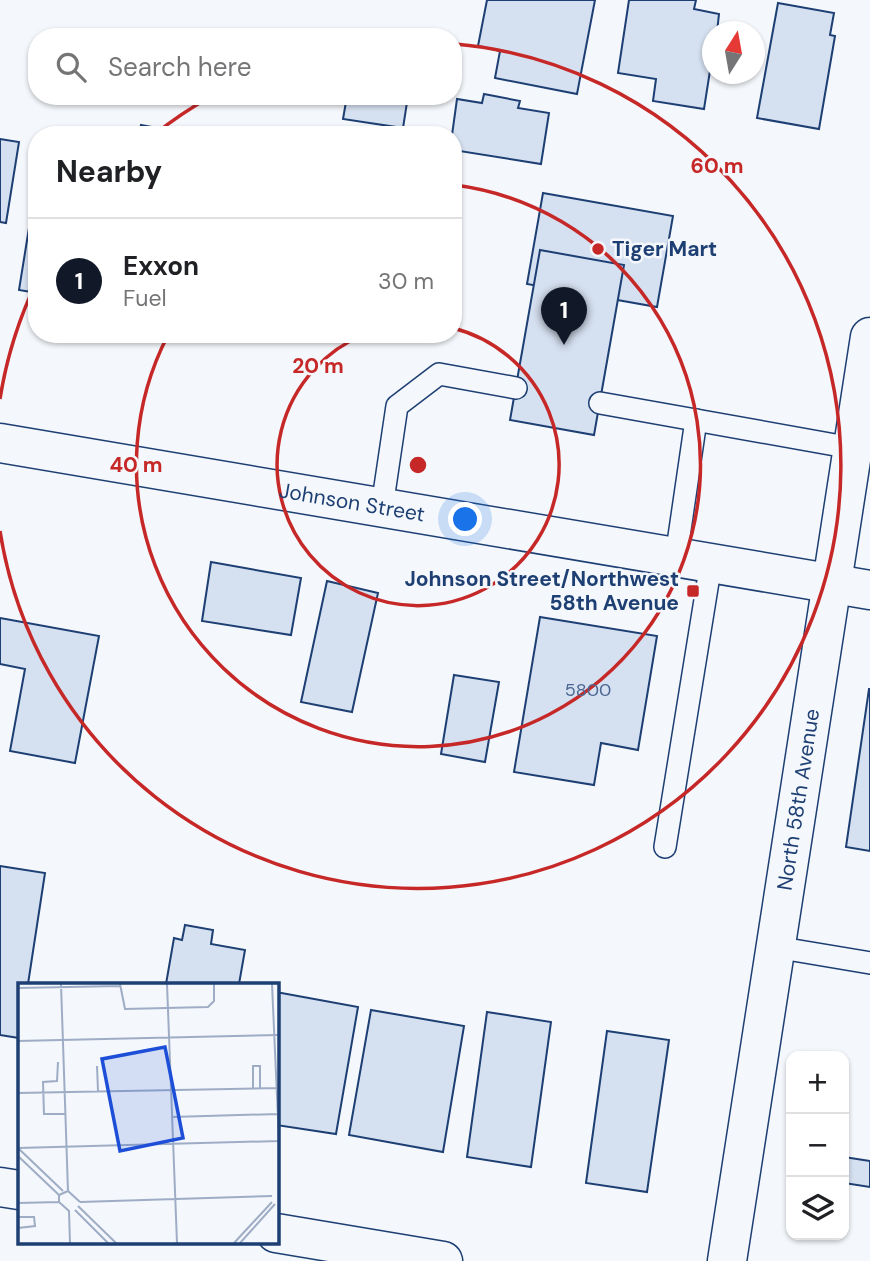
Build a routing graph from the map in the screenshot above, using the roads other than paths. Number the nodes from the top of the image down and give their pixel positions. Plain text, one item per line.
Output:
1 (870, 337) edge
2 (516, 388) dead end
3 (600, 402) dead end
4 (696, 420) junction
5 (0, 443) edge
6 (852, 448) junction
7 (382, 507) junction
8 (693, 560) junction
9 (830, 583) junction
10 (870, 590) edge
11 (664, 847) dead end
12 (775, 947) junction
13 (870, 963) edge
14 (0, 1187) edge
15 (18, 1190) edge
16 (278, 1233) edge
17 (443, 1261) edge
18 (727, 1261) edge

1 - 6 street, North 58th Avenue
2 - 7 lane
3 - 4 lane
4 - 6 lane
4 - 8 lane
5 - 7 street, Johnson Street
6 - 9 street, North 58th Avenue
7 - 8 street, Johnson Street
8 - 9 street, Johnson Street
8 - 11 lane
9 - 10 street, Johnson Street
9 - 12 street, North 58th Avenue
12 - 13 lane
12 - 18 street, North 58th Avenue
14 - 15 street
16 - 17 street

